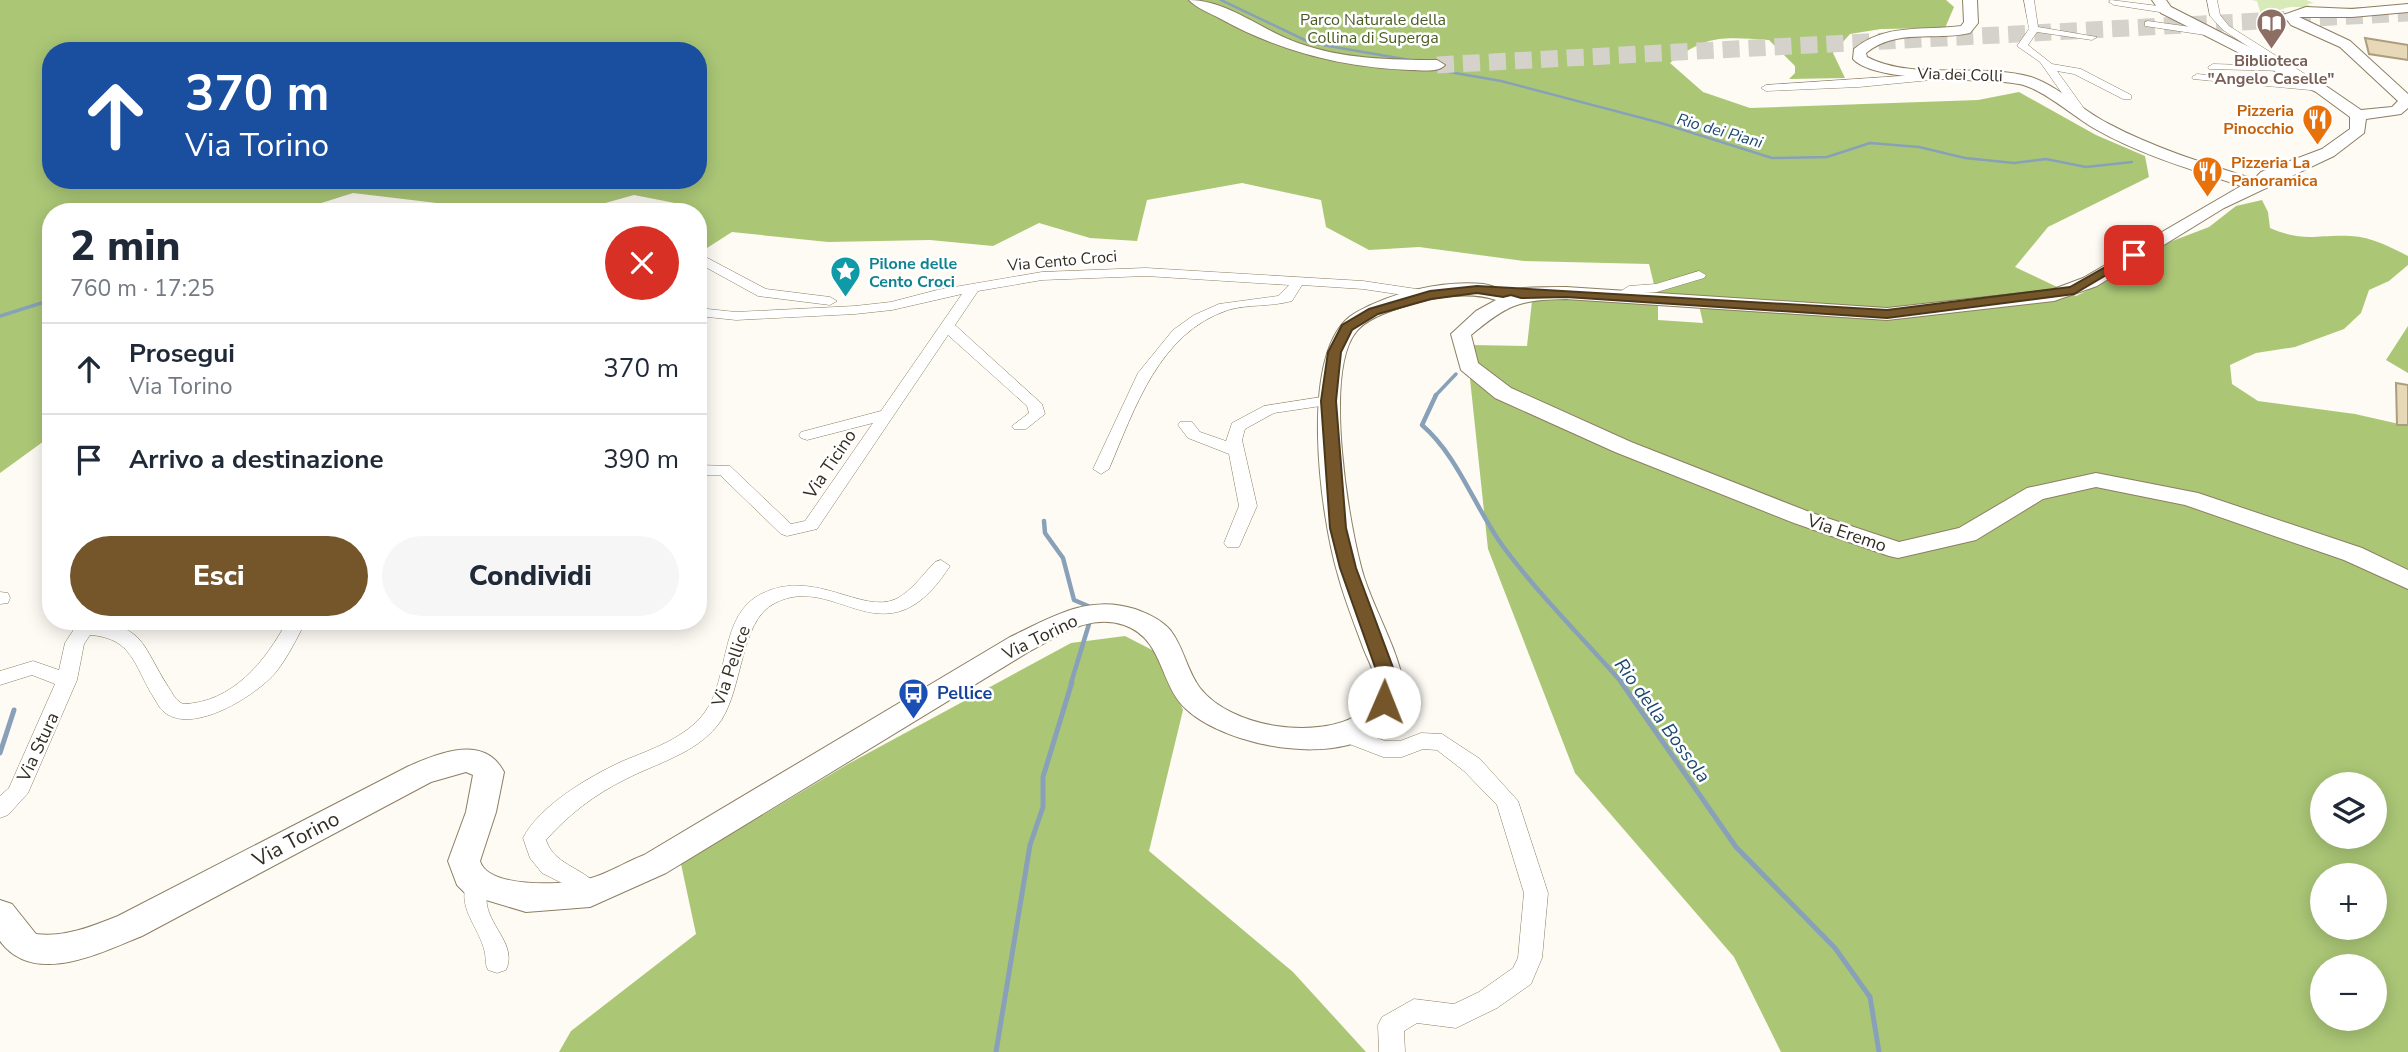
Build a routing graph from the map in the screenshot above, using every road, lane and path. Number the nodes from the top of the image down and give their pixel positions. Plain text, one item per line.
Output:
1 (1196, 0) edge
2 (1970, 0) edge
3 (2029, 0) edge
4 (2114, 2) dead end
5 (2163, 5) edge
6 (2213, 6) edge
7 (2408, 8) edge
8 (2148, 24) dead end
9 (2034, 29) junction
10 (2212, 33) junction
11 (2092, 37) dead end
12 (1437, 65) tunnel mouth
13 (2048, 66) junction
14 (2213, 67) dead end
15 (2282, 69) junction
16 (1957, 74) junction
17 (2197, 77) dead end
18 (1766, 88) dead end
19 (2320, 89) junction
20 (2127, 97) dead end
21 (2402, 111) edge
22 (2082, 114) junction
23 (2358, 115) junction
24 (2249, 184) junction
25 (707, 262) edge
26 (1699, 275) dead end
27 (1299, 280) junction
28 (972, 288) junction
29 (1430, 295) junction
30 (1512, 295) junction
31 (1620, 296) junction
32 (917, 298) junction
33 (707, 313) edge
34 (947, 326) junction
35 (1328, 401) junction
36 (887, 414) junction
37 (1185, 425) dead end
38 (1020, 426) dead end
39 (807, 435) dead end
40 (1237, 451) junction
41 (1101, 469) dead end
42 (707, 470) edge
43 (1233, 543) dead end
44 (941, 566) dead end
45 (2408, 580) edge
46 (82, 630) edge
47 (116, 630) edge
48 (292, 630) edge
49 (0, 678) edge
50 (67, 680) junction
51 (1346, 734) junction
52 (0, 809) edge
53 (477, 884) junction
54 (590, 892) junction
55 (0, 914) edge
56 (498, 962) dead end
57 (1392, 1052) edge

1 - 12 main road
2 - 16 main road, Via dei Colli
3 - 9 street
4 - 5 street
5 - 10 main road
6 - 19 street
7 - 21 main road
8 - 10 street
9 - 11 street
9 - 13 street
10 - 15 main road
13 - 20 street
13 - 22 street
14 - 15 street
15 - 19 main road
16 - 18 street
16 - 22 main road, Via dei Colli
17 - 19 street
19 - 23 main road
21 - 23 main road
22 - 24 main road, Via dei Colli
23 - 24 main road, Via Torino
24 - 31 main road, Via Torino
25 - 32 street
26 - 31 street
27 - 28 street, Via Cento Croci
27 - 29 street, Via Cento Croci
27 - 41 street
28 - 32 street, Via Cento Croci
28 - 34 street, Via Ticino
29 - 30 main road, Via Torino
29 - 35 main road, Via Torino
30 - 31 main road, Via Torino
30 - 45 main road, Via Eremo
32 - 33 street, Via Cento Croci
34 - 36 street, Via Ticino
34 - 38 street
35 - 40 street
35 - 51 main road, Via Torino
36 - 39 street, Via Ticino
36 - 42 street, Via Ticino
37 - 40 street
40 - 43 street
44 - 54 street, Via Pellice
46 - 50 street, Via Stura
47 - 48 street, Via Stura
49 - 50 street
50 - 52 street, Via Stura
51 - 54 main road, Via Torino
51 - 57 street
53 - 54 main road, Via Torino
53 - 55 main road, Via Torino
53 - 56 street, Via Torino

